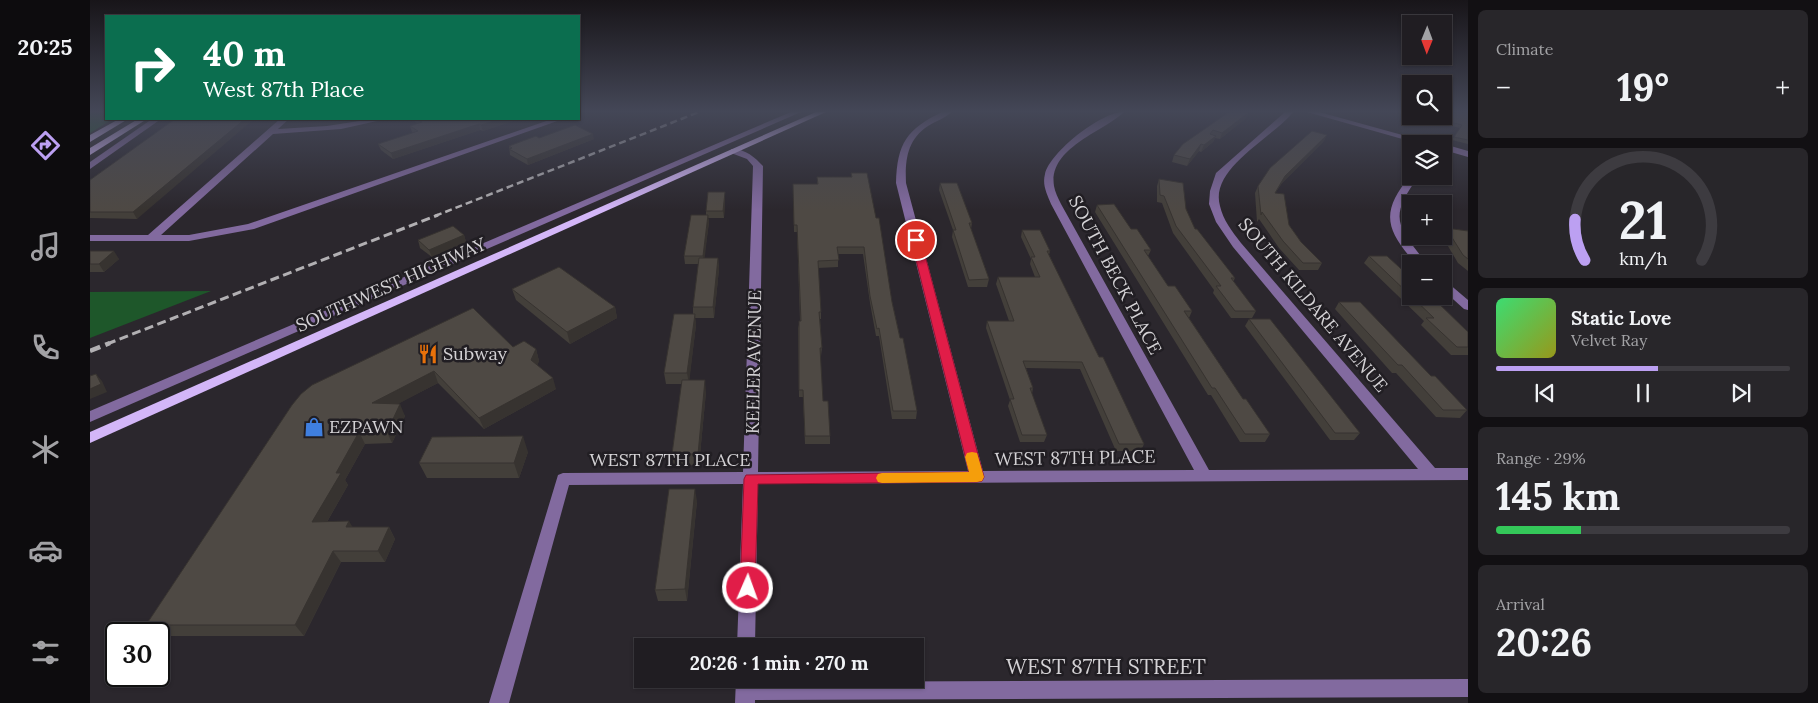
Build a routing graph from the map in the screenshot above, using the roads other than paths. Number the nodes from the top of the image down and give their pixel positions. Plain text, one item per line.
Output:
1 (102, 145) edge
2 (120, 145) edge
3 (257, 145) edge
4 (485, 145) edge
5 (721, 145) edge
6 (746, 145) edge
7 (905, 145) edge
8 (1072, 145) edge
9 (1253, 145) edge
10 (1452, 149) edge
11 (734, 150) junction
12 (90, 152) edge
13 (1468, 154) edge
14 (693, 157) junction
15 (706, 163) junction
16 (90, 166) edge
17 (1408, 185) edge
18 (90, 238) edge
19 (151, 238) junction
20 (1414, 255) edge
21 (1452, 292) edge
22 (1468, 306) edge
23 (90, 417) edge
24 (90, 438) edge
25 (1432, 474) junction
26 (1468, 474) edge
27 (1204, 475) junction
28 (977, 477) junction
29 (751, 479) junction
30 (746, 638) edge
31 (1468, 688) edge
32 (745, 691) edge
33 (499, 703) edge

1 - 12 main road
2 - 16 street
3 - 19 street
4 - 19 street
5 - 14 street, SOUTHWEST HIGHWAY
6 - 11 main road, SOUTHWEST HIGHWAY
7 - 28 street
8 - 27 street, SOUTH BECK PLACE
9 - 25 street, SOUTH KILDARE AVENUE
10 - 13 street
11 - 15 main road, SOUTHWEST HIGHWAY
11 - 29 street, KEELER AVENUE
14 - 15 street
14 - 23 street, SOUTHWEST HIGHWAY
15 - 24 main road, SOUTHWEST HIGHWAY
17 - 20 street
18 - 19 street
21 - 22 street
25 - 26 street, WEST 87TH PLACE
25 - 27 street, WEST 87TH PLACE
27 - 28 street, WEST 87TH PLACE
28 - 29 street, WEST 87TH PLACE
29 - 30 street, KEELER AVENUE
29 - 33 street, WEST 87TH PLACE
31 - 32 street, WEST 87TH STREET

